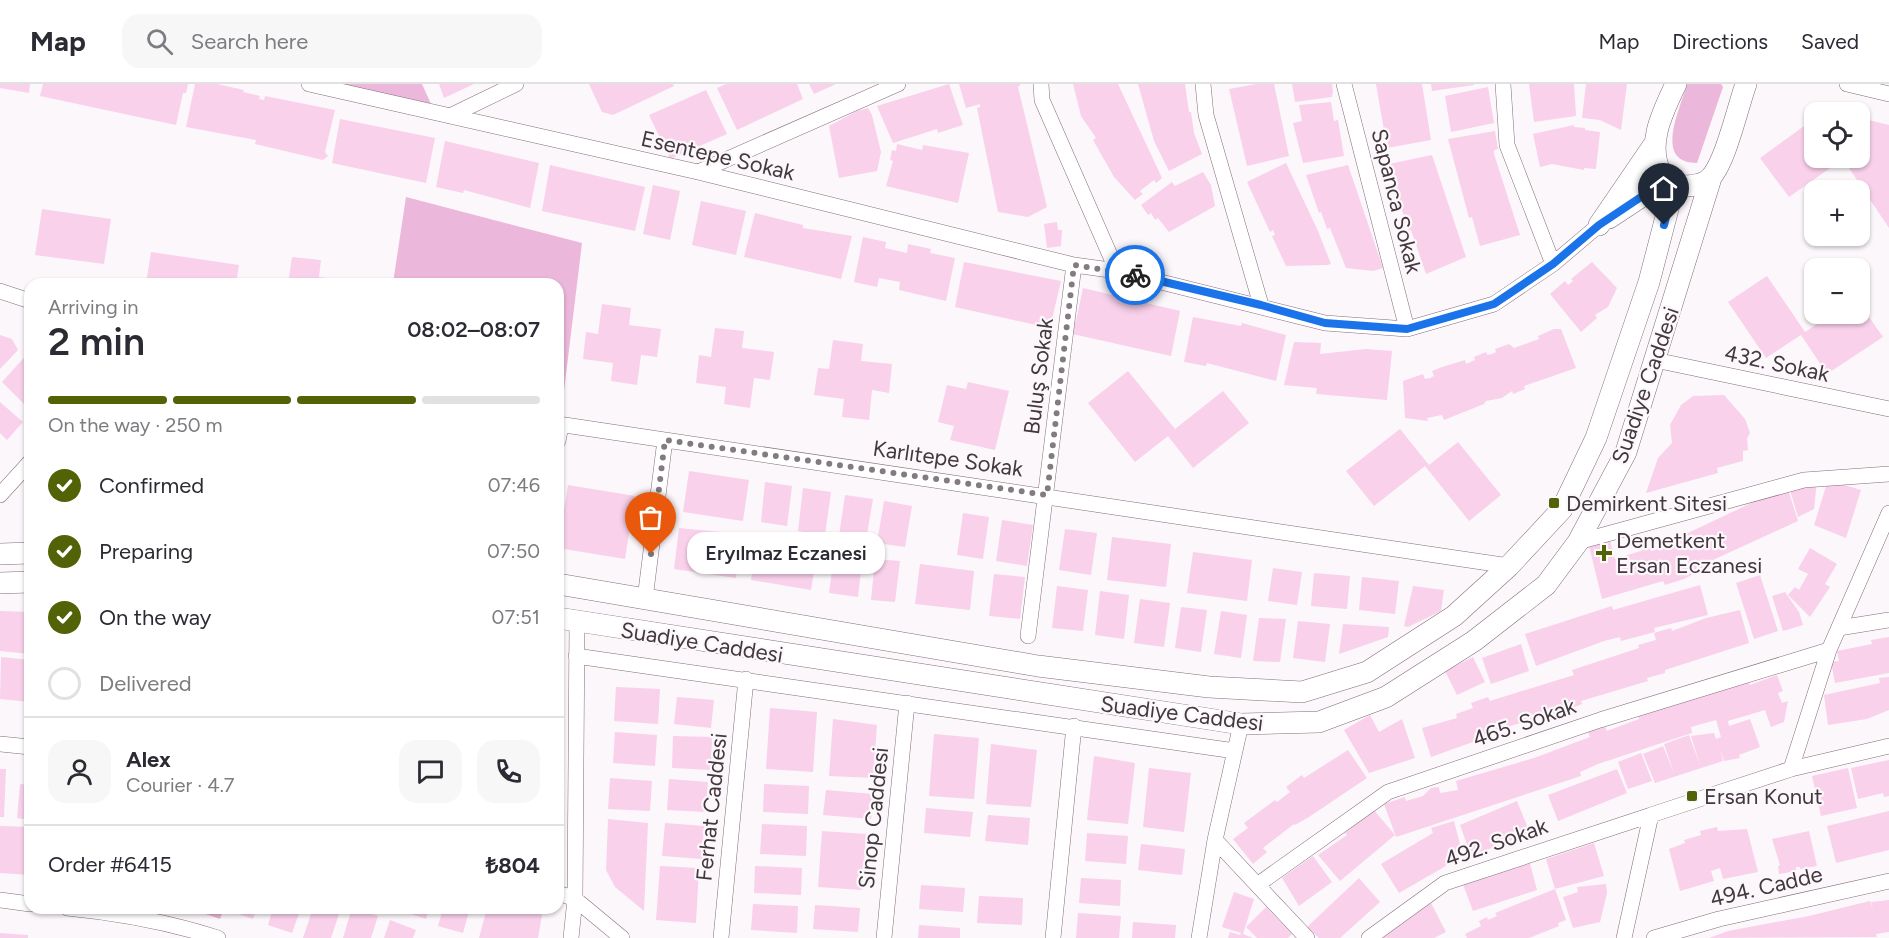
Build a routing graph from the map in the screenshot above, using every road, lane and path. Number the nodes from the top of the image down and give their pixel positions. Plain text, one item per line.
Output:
1 (309, 84) edge
2 (516, 84) edge
3 (898, 84) edge
4 (1041, 84) edge
5 (1203, 84) edge
6 (1344, 84) edge
7 (1503, 84) edge
8 (1676, 84) edge
9 (1746, 84) edge
10 (1847, 84) edge
11 (1889, 94) edge
12 (452, 115) junction
13 (1653, 146) junction
14 (698, 172) junction
15 (1711, 178) junction
16 (1669, 184) junction
17 (1599, 225) junction
18 (1553, 264) junction
19 (1074, 265) junction
20 (1117, 271) junction
21 (0, 291) edge
22 (24, 299) edge
23 (1261, 305) junction
24 (1407, 329) junction
25 (1655, 360) junction
26 (1889, 409) edge
27 (564, 425) edge
28 (665, 440) junction
29 (24, 469) edge
30 (1889, 474) edge
31 (0, 495) edge
32 (1047, 495) junction
33 (1889, 513) edge
34 (1578, 542) junction
35 (24, 553) edge
36 (0, 554) edge
37 (1509, 566) junction
38 (24, 582) edge
39 (0, 583) edge
40 (564, 585) edge
41 (645, 599) junction
42 (567, 620) edge
43 (1889, 620) edge
44 (1839, 628) junction
45 (1028, 636) dead end
46 (1829, 650) junction
47 (576, 656) junction
48 (746, 680) junction
49 (907, 703) junction
50 (1241, 724) junction
51 (1074, 726) junction
52 (0, 744) edge
53 (24, 746) edge
54 (1889, 746) edge
55 (1235, 751) junction
56 (1791, 769) junction
57 (1651, 815) junction
58 (1215, 840) junction
59 (1889, 881) edge
60 (1257, 885) junction
61 (564, 895) edge
62 (575, 899) junction
63 (0, 900) edge
64 (24, 903) edge
65 (106, 914) edge
66 (218, 938) edge
67 (571, 938) edge
68 (622, 938) edge
69 (721, 938) edge
70 (884, 938) edge
71 (1053, 938) edge
72 (1199, 938) edge
73 (1307, 938) edge
74 (1369, 938) edge
75 (1624, 938) edge
76 (1654, 938) edge

1 - 12 street, Esentepe Sokak
2 - 12 street
3 - 14 street
4 - 20 street
5 - 23 street
6 - 24 street, Sapanca Sokak
7 - 18 street
8 - 13 main road
9 - 15 main road, Suadiye Caddesi
10 - 11 street
12 - 14 street, Esentepe Sokak
13 - 16 main road
13 - 17 main road
14 - 19 street, Esentepe Sokak
15 - 16 main road
15 - 25 main road, Suadiye Caddesi
16 - 17 main road
16 - 37 main road, Suadiye Caddesi
17 - 18 street
18 - 24 street
19 - 20 street, Esentepe Sokak
19 - 32 street, Buluş Sokak
20 - 23 street, Esentepe Sokak
21 - 22 street
23 - 24 street, Esentepe Sokak
25 - 26 street, 432. Sokak
25 - 34 main road, Suadiye Caddesi
27 - 28 street, Karlıtepe Sokak
28 - 32 street, Karlıtepe Sokak
28 - 41 street
29 - 31 street
30 - 34 street
32 - 37 street, Karlıtepe Sokak
32 - 45 street, Buluş Sokak
33 - 44 street
34 - 50 main road, Suadiye Caddesi
35 - 36 main road
37 - 41 main road, Suadiye Caddesi
38 - 39 main road
40 - 41 main road, Suadiye Caddesi
42 - 47 street
42 - 50 main road, Suadiye Caddesi
43 - 44 street
44 - 46 street
46 - 56 street
46 - 60 street, 465. Sokak
47 - 48 street
47 - 62 street
48 - 49 street
48 - 69 street, Ferhat Caddesi
49 - 51 street
49 - 70 street, Sinop Caddesi
50 - 55 street
51 - 55 street
51 - 71 street
52 - 53 street
54 - 56 street
55 - 58 street
56 - 57 street, 492. Sokak
57 - 74 street, 492. Sokak
57 - 75 street
58 - 60 street
58 - 72 street
59 - 76 street, 494. Cadde
60 - 73 street
61 - 62 street
62 - 67 street
62 - 68 street
63 - 64 street
65 - 66 street

